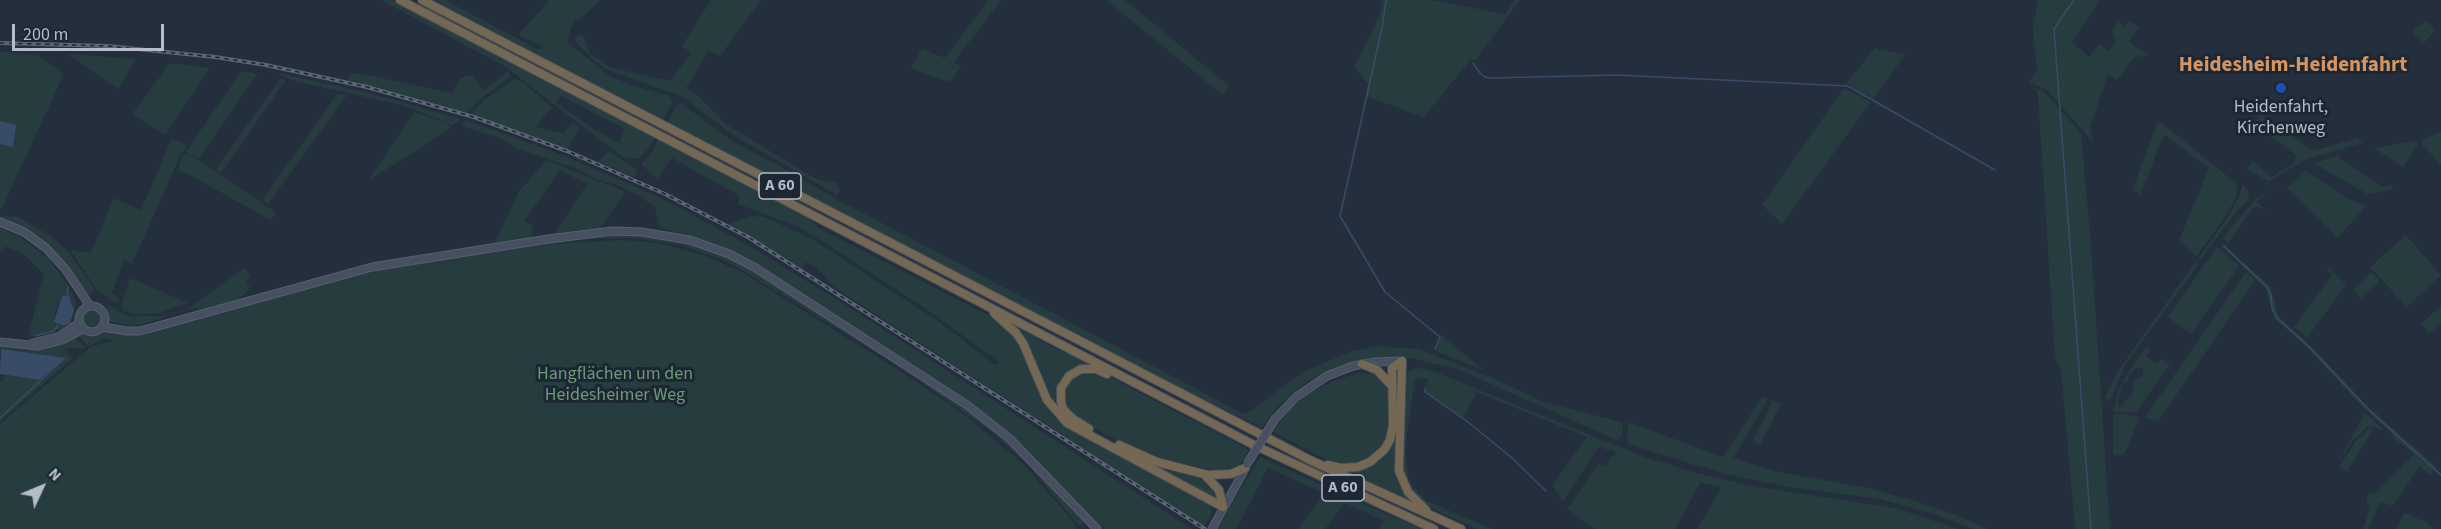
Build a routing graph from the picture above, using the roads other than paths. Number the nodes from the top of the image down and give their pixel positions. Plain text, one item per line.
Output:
1 (400, 0) edge
2 (422, 0) edge
3 (0, 222) edge
4 (975, 299) junction
5 (87, 307) junction
6 (104, 324) junction
7 (81, 326) junction
8 (0, 342) edge
9 (1402, 361) junction
10 (1362, 364) junction
11 (1393, 386) junction
12 (1149, 390) junction
13 (1310, 460) junction
14 (1246, 466) junction
15 (1200, 473) junction
16 (1223, 507) junction
17 (1218, 516) junction
18 (1438, 520) junction
19 (1097, 529) edge
20 (1207, 529) edge
21 (1212, 529) edge
22 (1434, 529) edge
23 (1461, 529) edge

1 - 4 highway, A 60
2 - 13 highway, A 60
3 - 5 main road
4 - 12 highway, A 60
4 - 16 highway
5 - 6 main road
5 - 7 main road
6 - 7 main road
6 - 19 main road
7 - 8 main road
9 - 10 main road
9 - 11 highway
9 - 18 highway
10 - 11 highway
10 - 14 main road, bridge
11 - 13 highway
12 - 15 highway
12 - 22 highway, A 60
13 - 18 highway, A 60
14 - 15 highway
14 - 16 main road
15 - 16 highway
16 - 17 main road
17 - 20 main road
17 - 21 main road
18 - 23 highway, A 60

